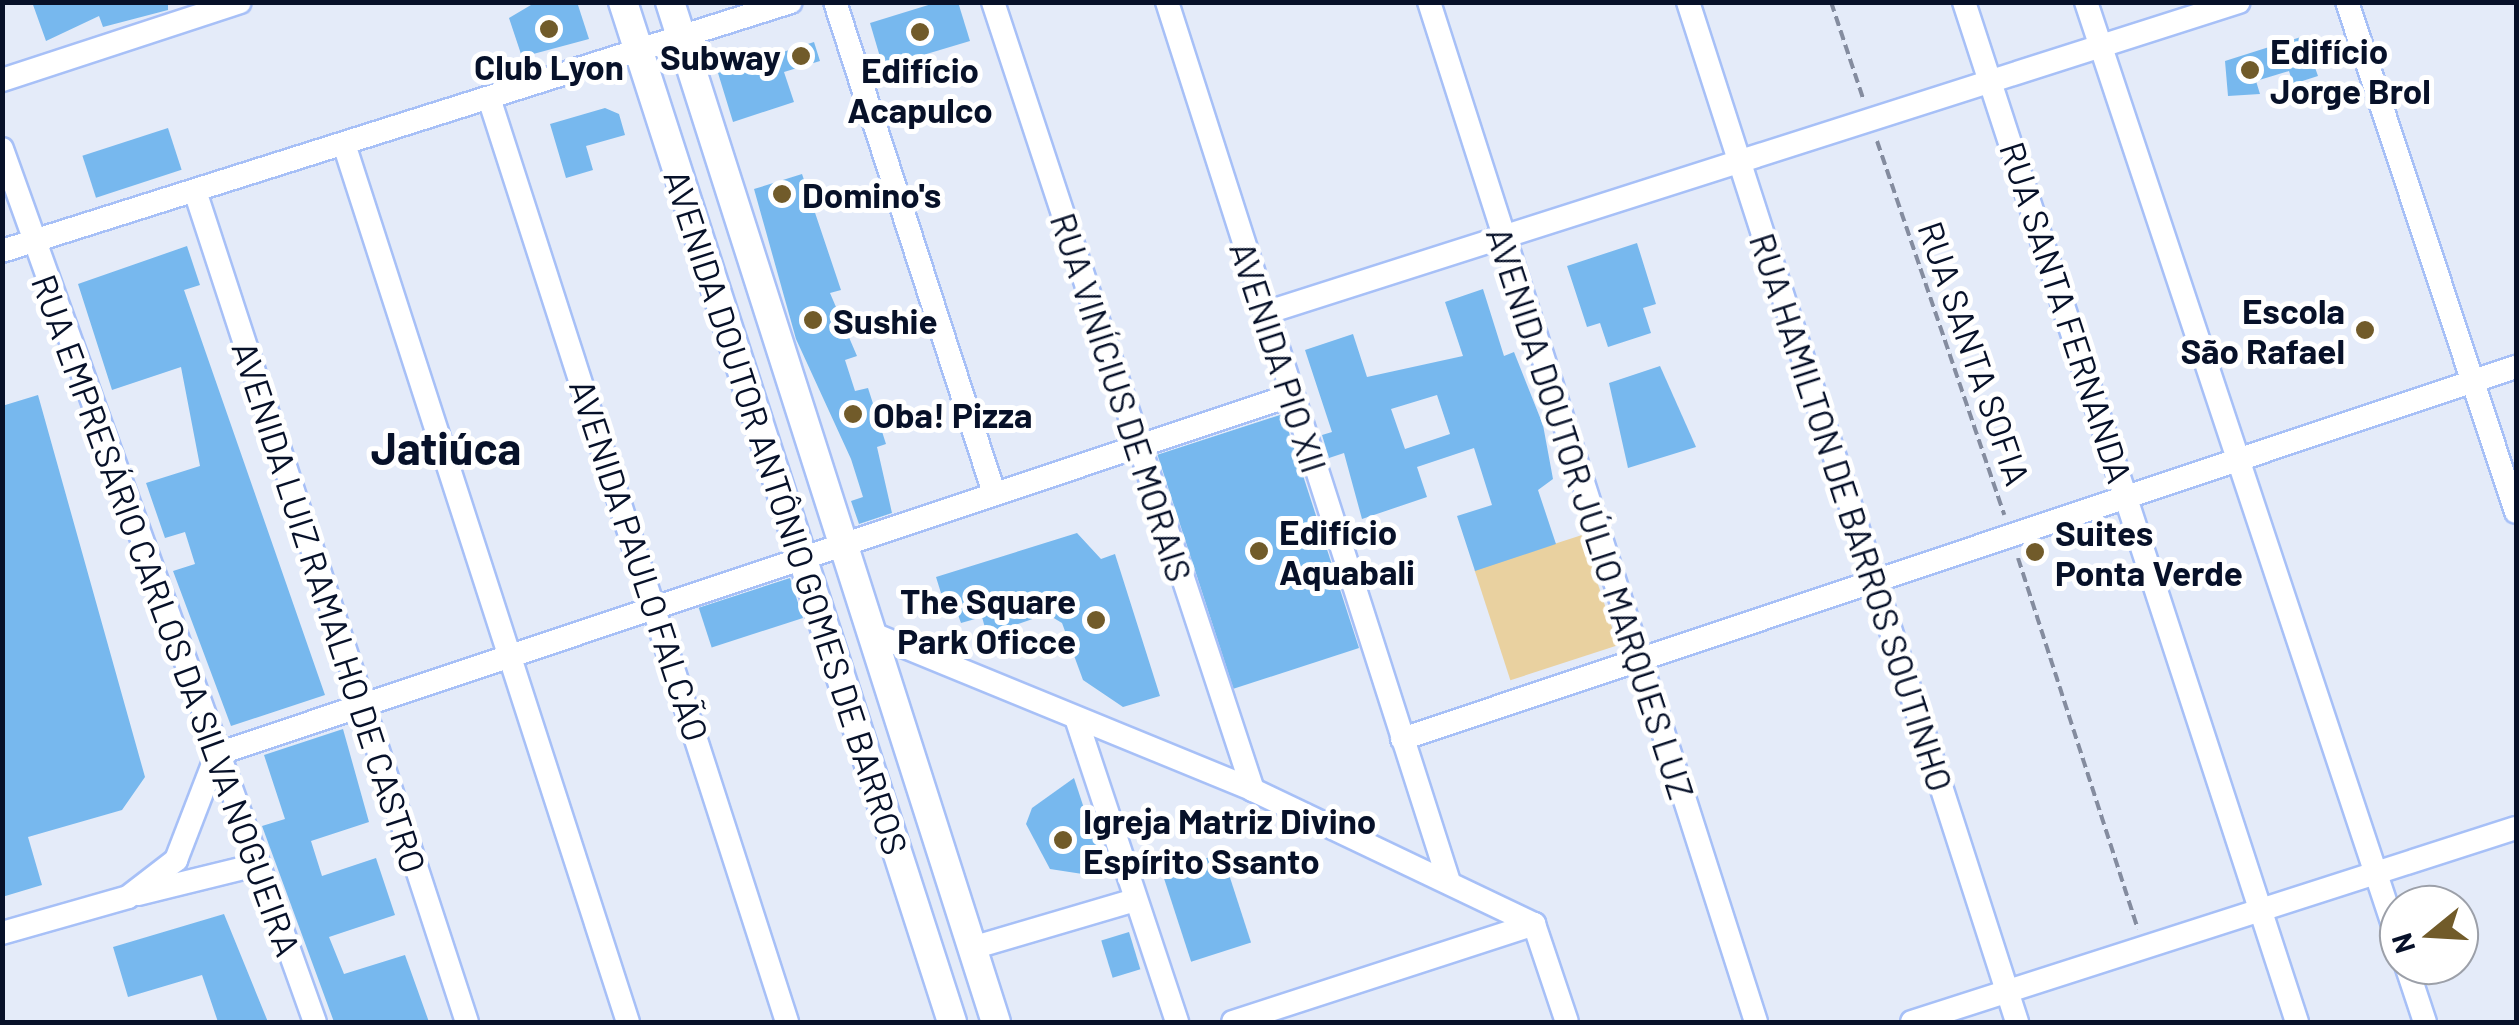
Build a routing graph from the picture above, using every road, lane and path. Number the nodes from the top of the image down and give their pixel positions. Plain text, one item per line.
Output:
1 (240, 2) edge
2 (622, 2) edge
3 (670, 2) edge
4 (791, 2) edge
5 (834, 2) edge
6 (993, 2) edge
7 (1167, 2) edge
8 (1429, 2) edge
9 (1688, 2) edge
10 (1831, 2) edge
11 (1964, 2) edge
12 (2086, 2) edge
13 (2239, 2) edge
14 (2348, 2) edge
15 (681, 38) junction
16 (2100, 46) junction
17 (638, 51) junction
18 (2, 80) edge
19 (1990, 81) junction
20 (489, 98) junction
21 (1870, 120) junction
22 (344, 144) junction
23 (2, 150) edge
24 (1739, 161) junction
25 (195, 191) junction
26 (1502, 237) junction
27 (34, 242) junction
28 (2, 251) edge
29 (1265, 313) junction
30 (2516, 367) edge
31 (2476, 380) junction
32 (1292, 395) junction
33 (1137, 446) junction
34 (2238, 459) junction
35 (994, 493) junction
36 (2128, 496) junction
37 (2516, 512) edge
38 (2010, 535) junction
39 (842, 543) junction
40 (802, 556) junction
41 (1874, 581) junction
42 (655, 605) junction
43 (870, 633) junction
44 (511, 650) junction
45 (1640, 659) junction
46 (358, 702) junction
47 (1076, 721) junction
48 (1402, 738) junction
49 (217, 754) junction
50 (1253, 790) junction
51 (2516, 828) edge
52 (256, 865) junction
53 (2376, 874) junction
54 (1449, 882) junction
55 (2380, 885) edge
56 (128, 897) junction
57 (1135, 900) junction
58 (2261, 910) junction
59 (1534, 924) junction
60 (2, 933) edge
61 (972, 948) junction
62 (2144, 948) junction
63 (2413, 985) edge
64 (2007, 992) junction
65 (314, 1022) edge
66 (467, 1022) edge
67 (628, 1022) edge
68 (787, 1022) edge
69 (952, 1022) edge
70 (996, 1022) edge
71 (1177, 1022) edge
72 (1233, 1022) edge
73 (1567, 1022) edge
74 (1756, 1022) edge
75 (1912, 1022) edge
76 (2017, 1022) edge
77 (2296, 1022) edge
78 (2425, 1022) edge

1 - 18 street
2 - 17 main road, AVENIDA DOUTOR ANTÔNIO GOMES DE BARROS
3 - 15 main road, AVENIDA DOUTOR ANTÔNIO GOMES DE BARROS
4 - 15 street
5 - 35 street
6 - 33 street, RUA VINÍCIUS DE MORAIS
7 - 29 street, AVENIDA PIO XII
8 - 26 street, AVENIDA DOUTOR JÚLIO MARQUES LUZ
9 - 24 street, RUA HAMILTON DE BARROS SOUTINHO
10 - 21 path, RUA SANTA SOFIA
11 - 19 street, RUA SANTA FERNANDA
12 - 16 street
13 - 16 street
14 - 31 street
15 - 17 street
15 - 39 main road, AVENIDA DOUTOR ANTÔNIO GOMES DE BARROS
16 - 19 street
16 - 34 street
17 - 20 street
17 - 40 main road, AVENIDA DOUTOR ANTÔNIO GOMES DE BARROS
19 - 21 street
19 - 36 street, RUA SANTA FERNANDA
20 - 22 street
20 - 42 street, AVENIDA PAULO FALCÃO
21 - 24 street
21 - 38 path, RUA SANTA SOFIA
22 - 25 street
22 - 44 street
23 - 27 street, RUA EMPRESÁRIO CARLOS DA SILVA NOGUEIRA
24 - 26 street
24 - 41 street, RUA HAMILTON DE BARROS SOUTINHO
25 - 27 street
25 - 46 street, AVENIDA LUIZ RAMALHO DE CASTRO
26 - 29 street
26 - 45 street, AVENIDA DOUTOR JÚLIO MARQUES LUZ
27 - 28 street
27 - 49 street, RUA EMPRESÁRIO CARLOS DA SILVA NOGUEIRA
29 - 32 street, AVENIDA PIO XII
30 - 31 street
31 - 34 street
31 - 37 street
32 - 33 street
32 - 48 street, AVENIDA PIO XII
33 - 35 street
33 - 50 street, RUA VINÍCIUS DE MORAIS
34 - 36 street
34 - 53 street
35 - 39 street
36 - 38 street
36 - 58 street, RUA SANTA FERNANDA
38 - 41 street
38 - 62 path, RUA SANTA SOFIA
39 - 40 street
39 - 43 main road, AVENIDA DOUTOR ANTÔNIO GOMES DE BARROS
40 - 42 street
40 - 69 main road, AVENIDA DOUTOR ANTÔNIO GOMES DE BARROS
41 - 45 street
41 - 64 street, RUA HAMILTON DE BARROS SOUTINHO
42 - 44 street
42 - 68 street, AVENIDA PAULO FALCÃO
43 - 47 street
43 - 61 main road, AVENIDA DOUTOR ANTÔNIO GOMES DE BARROS
44 - 46 street
44 - 67 street
45 - 48 street
45 - 74 street, AVENIDA DOUTOR JÚLIO MARQUES LUZ
46 - 49 street
46 - 66 street, AVENIDA LUIZ RAMALHO DE CASTRO
47 - 50 street
47 - 57 street
48 - 54 street, AVENIDA PIO XII
49 - 52 street, RUA EMPRESÁRIO CARLOS DA SILVA NOGUEIRA
49 - 56 street
50 - 54 street
51 - 53 street
52 - 56 street
52 - 65 street, RUA EMPRESÁRIO CARLOS DA SILVA NOGUEIRA
53 - 55 street
53 - 58 street
54 - 59 street
56 - 60 street
57 - 61 street
57 - 71 street
58 - 62 street
58 - 77 street, RUA SANTA FERNANDA
59 - 72 street
59 - 73 street
61 - 70 main road, AVENIDA DOUTOR ANTÔNIO GOMES DE BARROS
62 - 64 street
63 - 78 street
64 - 75 street
64 - 76 street, RUA HAMILTON DE BARROS SOUTINHO

